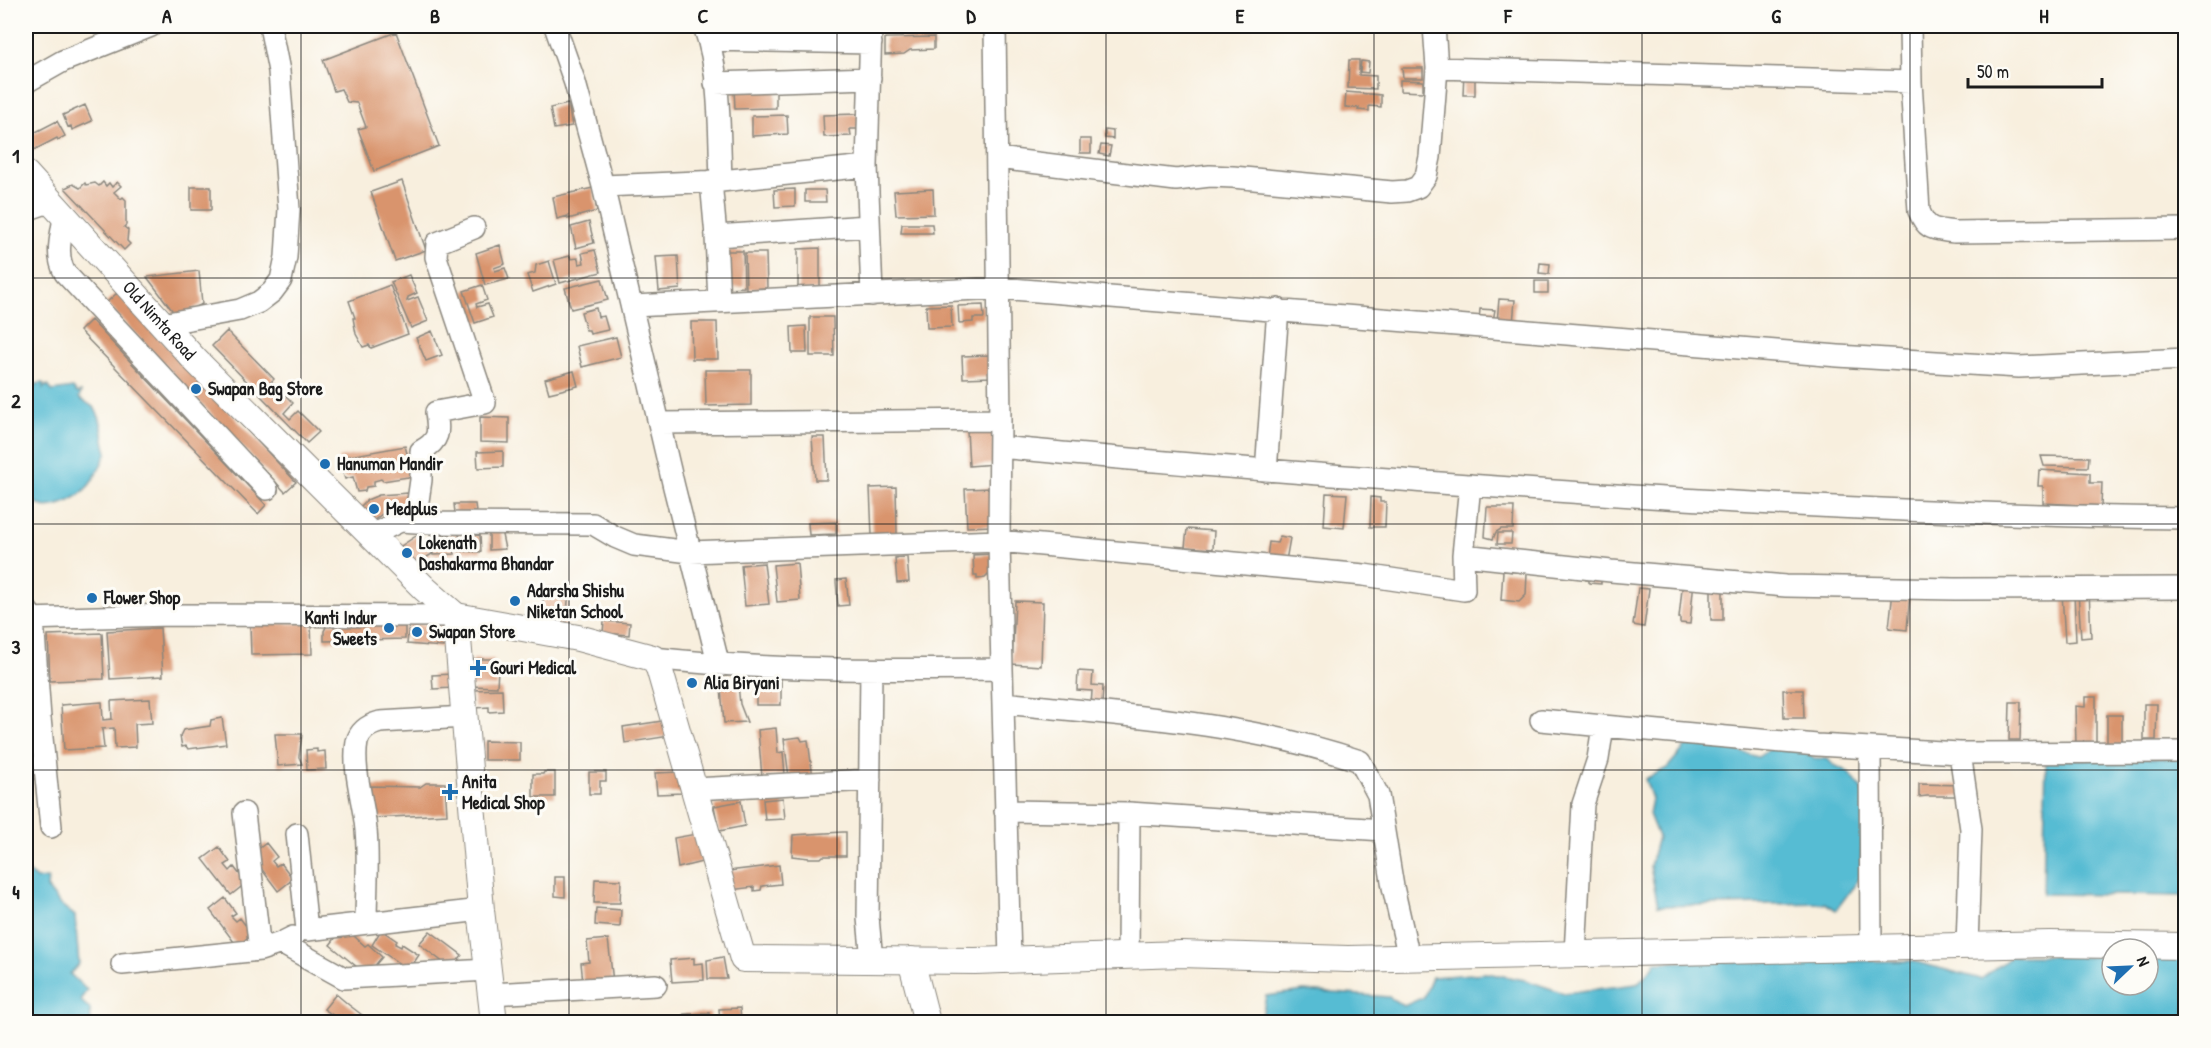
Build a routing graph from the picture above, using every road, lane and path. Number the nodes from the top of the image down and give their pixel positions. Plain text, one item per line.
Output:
1 (151, 26) edge
2 (270, 26) edge
3 (555, 26) edge
4 (995, 26) edge
5 (1434, 26) edge
6 (1910, 26) edge
7 (707, 33) edge
8 (871, 34) edge
9 (1437, 68) junction
10 (870, 78) junction
11 (26, 82) edge
12 (1911, 82) junction
13 (715, 83) junction
14 (997, 158) junction
15 (867, 166) junction
16 (26, 174) edge
17 (716, 181) junction
18 (603, 186) junction
19 (46, 210) edge
20 (868, 226) junction
21 (474, 228) dead end
22 (2186, 229) edge
23 (716, 236) junction
24 (999, 288) junction
25 (872, 295) junction
26 (719, 302) junction
27 (633, 306) junction
28 (1278, 309) junction
29 (162, 324) junction
30 (2186, 359) edge
31 (1000, 420) junction
32 (659, 423) junction
33 (1000, 447) junction
34 (1266, 471) junction
35 (1470, 485) junction
36 (267, 489) dead end
37 (2186, 518) edge
38 (415, 522) junction
39 (372, 535) junction
40 (999, 541) junction
41 (690, 552) junction
42 (1463, 555) junction
43 (2186, 588) edge
44 (28, 615) edge
45 (456, 616) junction
46 (653, 658) junction
47 (719, 666) junction
48 (1002, 669) junction
49 (871, 670) junction
50 (1003, 703) junction
51 (465, 717) junction
52 (33, 720) edge
53 (1541, 720) dead end
54 (1603, 726) junction
55 (1870, 748) junction
56 (2186, 752) edge
57 (1960, 753) junction
58 (870, 780) junction
59 (694, 789) junction
60 (1005, 811) junction
61 (244, 813) dead end
62 (1129, 813) junction
63 (51, 827) dead end
64 (1383, 830) junction
65 (297, 834) dead end
66 (482, 910) junction
67 (366, 923) junction
68 (307, 930) junction
69 (281, 943) junction
70 (1967, 946) junction
71 (2186, 946) edge
72 (1871, 949) junction
73 (260, 950) junction
74 (1575, 954) junction
75 (1128, 956) junction
76 (1409, 958) junction
77 (872, 960) junction
78 (911, 960) junction
79 (1010, 960) junction
80 (122, 964) dead end
81 (489, 982) junction
82 (656, 985) dead end
83 (494, 1023) edge
84 (927, 1023) edge

1 - 11 street
2 - 29 street
3 - 18 street
4 - 14 street
5 - 9 street
6 - 12 street
7 - 8 street
7 - 13 street
8 - 10 street
9 - 12 street
9 - 14 street
10 - 13 street
10 - 15 street
12 - 22 street
13 - 17 street
14 - 24 street
15 - 17 street
15 - 20 street
16 - 19 street, Old Nimta Road
17 - 18 street
17 - 23 street
18 - 27 street
19 - 29 street, Old Nimta Road
19 - 36 street
20 - 23 street
20 - 25 street
21 - 38 street
23 - 26 street
24 - 25 street
24 - 28 street
24 - 31 street
25 - 26 street
26 - 27 street
27 - 32 street
28 - 30 street
28 - 34 street
29 - 39 street, Old Nimta Road
31 - 32 street
31 - 33 street
32 - 41 street
33 - 34 street
33 - 40 street
34 - 35 street
35 - 37 street
35 - 42 street
38 - 39 street
38 - 41 street
39 - 45 street, Old Nimta Road
40 - 41 street
40 - 42 street
40 - 48 street
41 - 47 street
42 - 43 street
44 - 45 street
44 - 52 street
45 - 46 street
45 - 51 street
46 - 47 street
46 - 59 street
47 - 49 street
48 - 49 street
48 - 50 street
49 - 58 street
50 - 60 street
50 - 64 street
51 - 66 street
51 - 67 street
52 - 63 street
53 - 54 street
54 - 55 street
54 - 74 street
55 - 57 street
55 - 72 street
56 - 57 street
57 - 70 street
58 - 59 street
58 - 77 street
59 - 77 street
60 - 62 street
60 - 79 street
61 - 73 street
62 - 64 street
62 - 75 street
64 - 76 street
65 - 68 street
66 - 67 street
66 - 81 street
67 - 68 street
68 - 69 street
69 - 73 street
69 - 81 street
70 - 71 street
70 - 72 street
72 - 74 street
73 - 80 street
74 - 76 street
75 - 76 street
75 - 79 street
77 - 78 street
78 - 79 street
78 - 84 street
81 - 82 street
81 - 83 street

